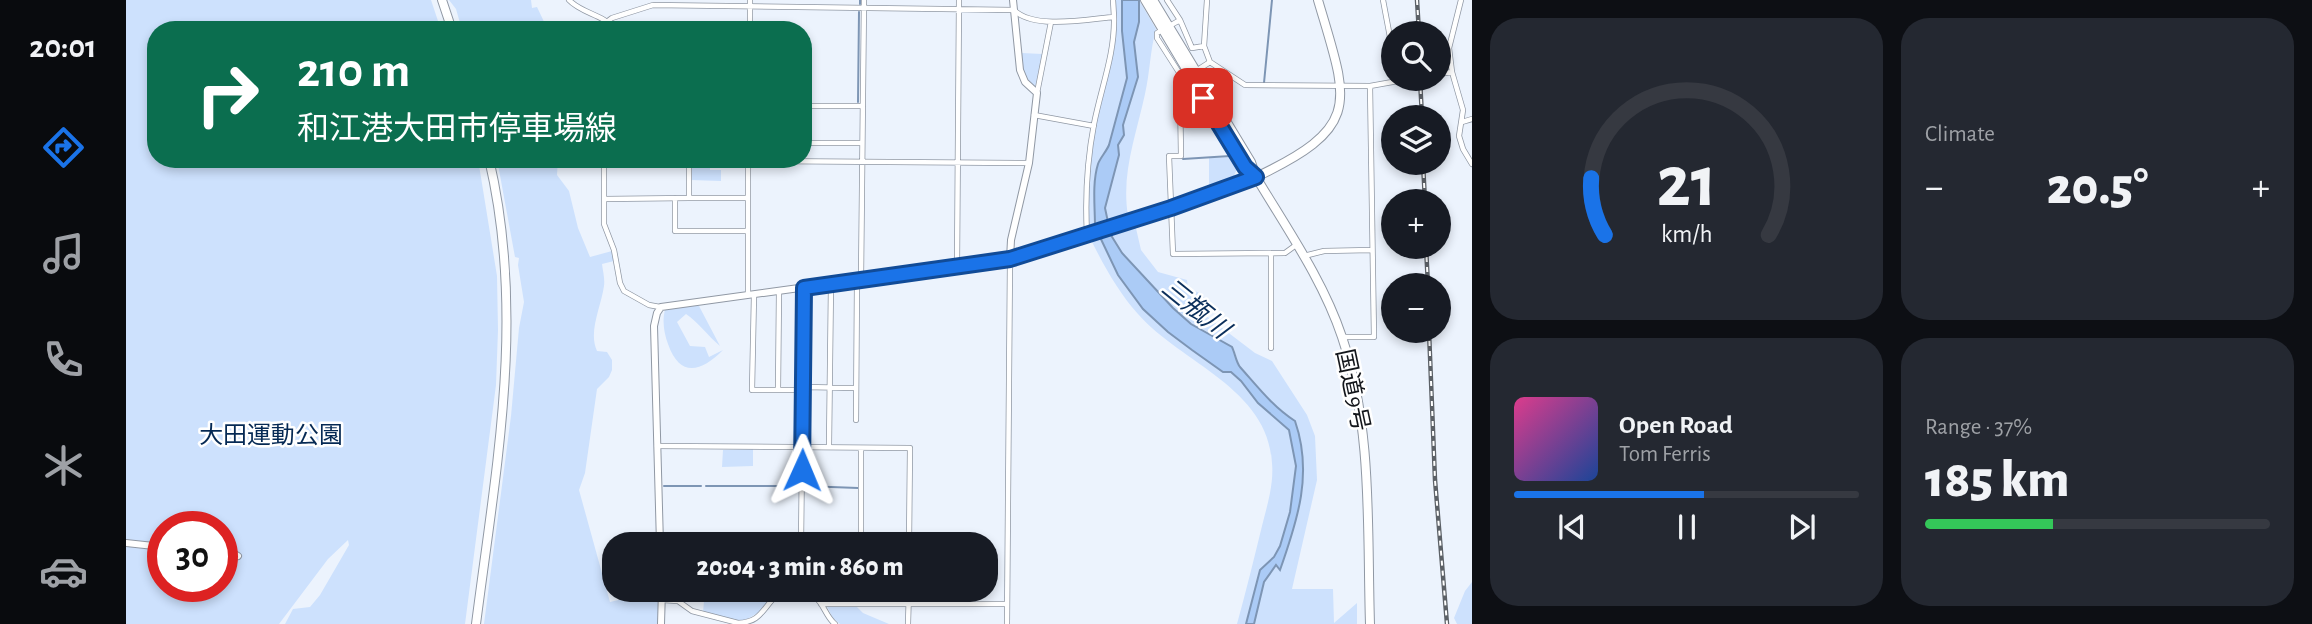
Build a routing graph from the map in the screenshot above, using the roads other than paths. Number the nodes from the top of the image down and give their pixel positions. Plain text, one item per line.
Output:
1 (442, 0) edge
2 (569, 0) edge
3 (864, 0) edge
4 (959, 0) edge
5 (1013, 0) edge
6 (1113, 0) edge
7 (1145, 0) edge
8 (1153, 0) edge
9 (1167, 0) edge
10 (1206, 0) edge
11 (1318, 0) edge
12 (1383, 0) edge
13 (1461, 0) edge
14 (750, 3) edge
15 (864, 7) junction
16 (959, 8) junction
17 (1014, 10) junction
18 (1114, 17) junction
19 (1180, 20) junction
20 (449, 21) edge
21 (608, 21) joint
22 (750, 21) edge
23 (1387, 21) edge
24 (1051, 22) junction
25 (1166, 28) junction
26 (1204, 46) junction
27 (1210, 62) junction
28 (1452, 72) joint
29 (1193, 73) junction
30 (1381, 84) edge
31 (1341, 85) junction
32 (1370, 86) junction
33 (1037, 93) junction
34 (812, 106) edge
35 (863, 106) junction
36 (1034, 115) junction
37 (1472, 119) edge
38 (1462, 122) junction
39 (1094, 126) junction
40 (812, 143) edge
41 (862, 143) junction
42 (812, 161) edge
43 (862, 161) junction
44 (958, 163) junction
45 (1028, 163) junction
46 (1472, 164) edge
47 (491, 168) edge
48 (604, 168) edge
49 (689, 168) edge
50 (748, 168) edge
51 (1256, 177) junction
52 (675, 198) junction
53 (689, 198) junction
54 (748, 198) junction
55 (604, 199) junction
56 (1171, 208) junction
57 (748, 231) junction
58 (1089, 233) junction
59 (1296, 245) junction
60 (1371, 250) junction
61 (1270, 253) junction
62 (1304, 256) junction
63 (1010, 259) junction
64 (957, 267) junction
65 (859, 281) junction
66 (831, 284) junction
67 (804, 288) junction
68 (779, 292) junction
69 (751, 295) junction
70 (661, 307) junction
71 (1342, 337) junction
72 (1271, 348) dead end
73 (804, 387) junction
74 (830, 387) junction
75 (856, 388) junction
76 (778, 390) junction
77 (856, 420) dead end
78 (829, 445) dead end
79 (657, 446) junction
80 (802, 448) junction
81 (861, 448) junction
82 (660, 532) edge
83 (801, 532) edge
84 (861, 532) edge
85 (909, 532) edge
86 (126, 543) edge
87 (147, 545) edge
88 (663, 602) edge
89 (679, 602) edge
90 (771, 602) edge
91 (821, 604) joint
92 (861, 604) joint
93 (909, 604) junction
94 (1007, 604) junction
95 (476, 624) edge
96 (661, 624) edge
97 (835, 624) edge
98 (908, 624) edge
99 (1007, 624) edge
100 (1370, 624) edge

1 - 20 highway
2 - 21 street
3 - 15 street
4 - 16 street
5 - 17 main road
6 - 18 street
7 - 25 highway, 国道9号
8 - 25 highway, 国道9号
9 - 19 street
10 - 26 street
11 - 31 highway
12 - 23 street
13 - 28 street
14 - 15 street
14 - 21 street
14 - 22 street
15 - 16 street
15 - 35 street
16 - 17 street
16 - 44 street
17 - 24 street
17 - 33 main road
18 - 24 street
18 - 39 street
19 - 25 street
19 - 26 street
24 - 33 street
25 - 29 highway, 国道9号
25 - 56 street
26 - 27 street
27 - 29 street
27 - 31 street
28 - 38 street
29 - 51 highway, 国道9号
30 - 32 street
31 - 32 street
31 - 51 highway
32 - 60 street
33 - 36 main road
34 - 35 street
35 - 41 street
36 - 39 street
36 - 45 main road
37 - 38 street
38 - 46 street
39 - 58 street
40 - 41 street
41 - 43 street
42 - 43 street
43 - 44 street
43 - 65 street
44 - 45 street
44 - 64 street
45 - 63 main road
47 - 95 highway
48 - 55 street
49 - 53 street
50 - 54 street
51 - 56 main road
51 - 59 highway, 国道9号
52 - 53 street
52 - 55 street
52 - 57 street
53 - 54 street
54 - 57 street
55 - 70 street
56 - 58 main road
56 - 61 street
57 - 69 street
58 - 63 main road
59 - 61 street
59 - 62 highway, 国道9号
60 - 62 street
60 - 71 street
61 - 72 street
62 - 71 highway, 国道9号
63 - 64 main road
63 - 94 street
64 - 65 main road
65 - 66 main road
65 - 75 street
66 - 67 main road
66 - 74 street
67 - 68 main road
67 - 73 street
68 - 69 main road
68 - 76 street
69 - 70 main road
69 - 76 street
70 - 79 main road
71 - 100 highway, 国道9号
73 - 74 street
73 - 76 street
73 - 80 street
74 - 75 street
74 - 78 street
75 - 77 street
79 - 80 street
79 - 82 main road
80 - 81 street
80 - 83 street
81 - 84 street
81 - 85 street
86 - 87 main road
88 - 96 main road
89 - 90 street
91 - 92 street
91 - 97 street
92 - 93 street
93 - 94 street
93 - 98 street
94 - 99 street

